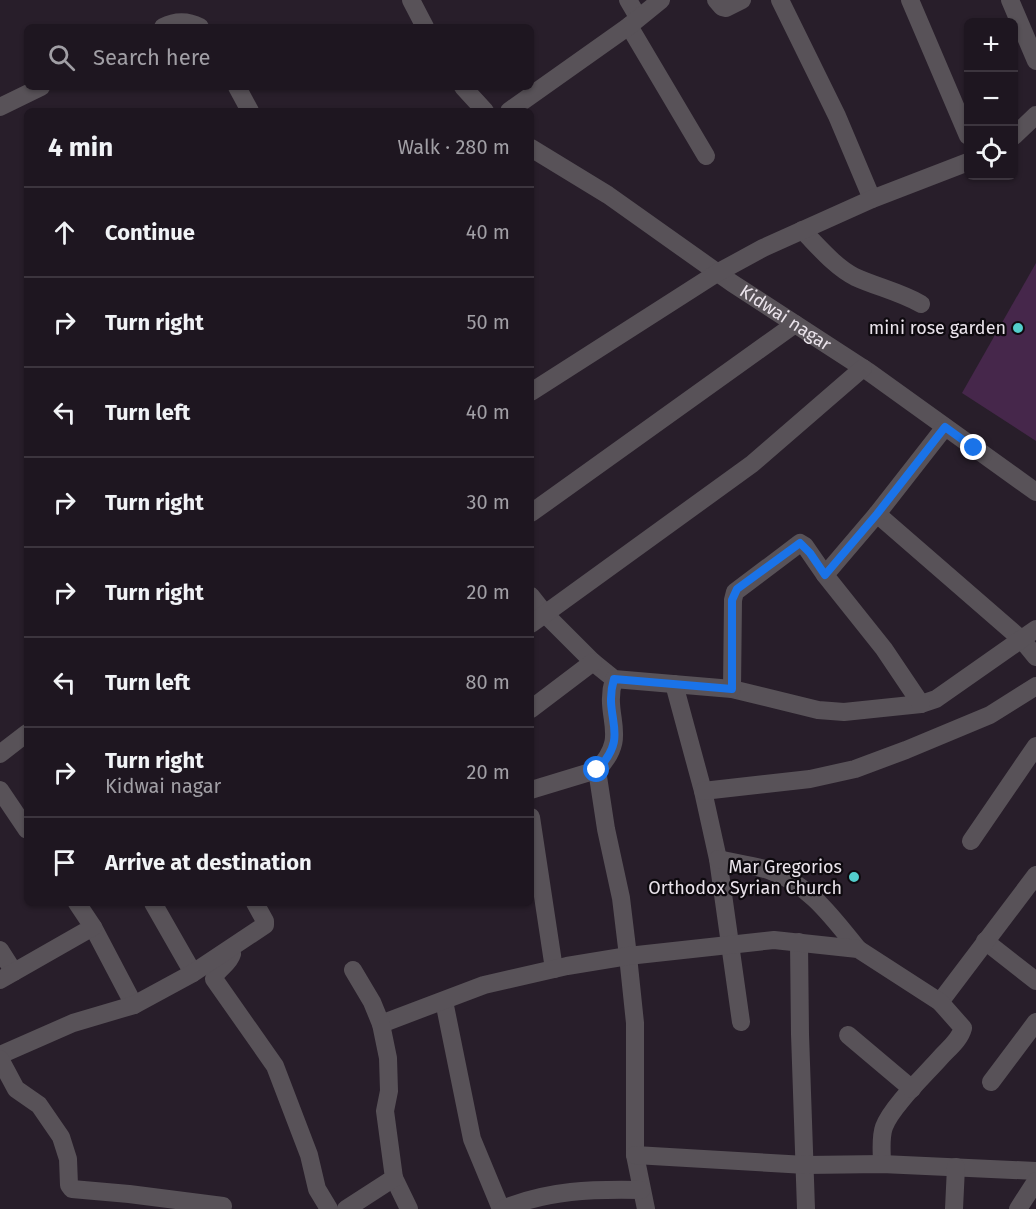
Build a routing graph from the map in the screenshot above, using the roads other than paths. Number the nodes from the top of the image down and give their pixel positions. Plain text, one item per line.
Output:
1 (628, 0) edge
2 (661, 0) edge
3 (716, 0) edge
4 (742, 0) edge
5 (780, 0) edge
6 (910, 0) edge
7 (1010, 0) edge
8 (413, 1) edge
9 (634, 21) junction
10 (169, 24) edge
11 (193, 24) edge
12 (424, 24) edge
13 (1036, 61) edge
14 (35, 90) edge
15 (239, 90) edge
16 (465, 90) edge
17 (0, 107) edge
18 (248, 108) edge
19 (482, 108) edge
20 (513, 108) edge
21 (1036, 115) edge
22 (965, 126) edge
23 (1018, 132) edge
24 (534, 150) edge
25 (706, 156) dead end
26 (964, 164) edge
27 (872, 199) junction
28 (802, 230) junction
29 (717, 273) junction
30 (921, 304) dead end
31 (795, 324) junction
32 (863, 368) junction
33 (534, 390) edge
34 (945, 427) junction
35 (1036, 492) edge
36 (534, 511) edge
37 (877, 514) junction
38 (825, 575) junction
39 (538, 619) edge
40 (1029, 634) edge
41 (1036, 657) edge
42 (593, 662) junction
43 (614, 679) junction
44 (674, 684) junction
45 (1036, 686) edge
46 (732, 689) junction
47 (921, 704) junction
48 (534, 707) edge
49 (24, 735) edge
50 (1036, 746) edge
51 (0, 754) edge
52 (597, 770) junction
53 (534, 789) edge
54 (0, 790) edge
55 (704, 791) junction
56 (24, 826) edge
57 (534, 837) edge
58 (971, 841) dead end
59 (718, 859) junction
60 (1036, 875) edge
61 (78, 906) edge
62 (155, 906) edge
63 (257, 906) edge
64 (93, 927) junction
65 (985, 941) junction
66 (799, 942) junction
67 (728, 944) junction
68 (231, 949) junction
69 (858, 949) junction
70 (0, 950) edge
71 (628, 956) junction
72 (554, 969) junction
73 (353, 970) dead end
74 (193, 973) junction
75 (7, 976) edge
76 (1036, 981) edge
77 (444, 1001) junction
78 (940, 1002) junction
79 (134, 1005) junction
80 (741, 1022) dead end
81 (1036, 1022) edge
82 (381, 1024) junction
83 (848, 1035) dead end
84 (0, 1057) edge
85 (991, 1082) dead end
86 (912, 1089) junction
87 (635, 1155) junction
88 (882, 1164) junction
89 (806, 1165) junction
90 (956, 1167) junction
91 (1036, 1171) edge
92 (394, 1178) junction
93 (1036, 1181) edge
94 (641, 1190) junction
95 (223, 1206) dead end
96 (328, 1209) edge
97 (346, 1209) edge
98 (409, 1209) edge
99 (502, 1209) edge
100 (646, 1209) edge
101 (806, 1209) edge
102 (954, 1209) edge
103 (1018, 1209) edge

1 - 9 street
2 - 9 street
3 - 4 street
5 - 27 street
6 - 22 street
7 - 13 street
8 - 12 street
9 - 20 street
9 - 25 street
10 - 11 street
14 - 17 street
15 - 18 street
16 - 19 street
21 - 23 street
24 - 29 street, Kidwai nagar
26 - 27 street
27 - 28 street
28 - 29 street
28 - 30 street
29 - 31 street, Kidwai nagar
29 - 33 street
31 - 32 street, Kidwai nagar
31 - 36 street
32 - 34 street, Kidwai nagar
32 - 39 street
34 - 35 street, Kidwai nagar
34 - 37 street
37 - 38 street
37 - 40 street
38 - 46 street
38 - 47 street
39 - 42 street
40 - 41 street
40 - 47 street
42 - 43 street
42 - 48 street
43 - 44 street
43 - 52 street
44 - 46 street
44 - 55 street
45 - 55 street
46 - 47 street
49 - 51 street
50 - 58 street
52 - 53 street
52 - 71 street
54 - 56 street
55 - 59 street
57 - 72 street
59 - 67 street
59 - 69 street
60 - 65 street
61 - 64 street
62 - 74 street
63 - 68 street
64 - 75 street
64 - 79 street
65 - 76 street
65 - 78 street
66 - 67 street
66 - 69 street
66 - 89 street
67 - 71 street
67 - 80 street
68 - 74 street
68 - 96 street
69 - 78 street
70 - 75 street
71 - 72 street
71 - 87 street
72 - 77 street
73 - 82 street
74 - 79 street
77 - 82 street
77 - 99 street
78 - 86 street
79 - 84 street
81 - 85 street
82 - 92 street
83 - 86 street
84 - 95 street
86 - 88 street
87 - 89 street
87 - 94 street
88 - 89 street
88 - 90 street
89 - 101 street
90 - 91 street
90 - 102 street
92 - 97 street
92 - 98 street
93 - 103 street
94 - 99 street
94 - 100 street

